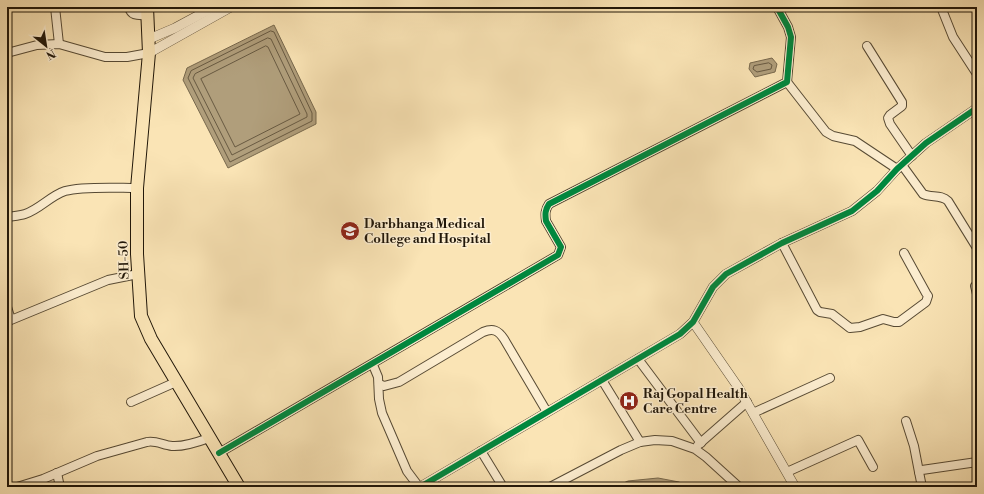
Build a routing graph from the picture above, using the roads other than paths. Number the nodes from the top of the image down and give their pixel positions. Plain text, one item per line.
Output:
1 (55, 7) edge
2 (129, 7) edge
3 (214, 7) edge
4 (231, 7) edge
5 (777, 7) edge
6 (941, 7) edge
7 (147, 11) edge
8 (149, 38) junction
9 (59, 44) junction
10 (867, 46) dead end
11 (7, 53) edge
12 (149, 53) junction
13 (977, 74) edge
14 (787, 82) junction
15 (977, 108) edge
16 (912, 156) junction
17 (899, 167) junction
18 (137, 188) junction
19 (7, 217) edge
20 (782, 243) junction
21 (977, 248) edge
22 (904, 253) dead end
23 (138, 274) junction
24 (977, 284) edge
25 (977, 294) edge
26 (7, 307) edge
27 (9, 320) edge
28 (693, 322) junction
29 (638, 359) junction
30 (373, 365) junction
31 (830, 378) dead end
32 (602, 380) junction
33 (176, 382) junction
34 (380, 384) junction
35 (131, 402) dead end
36 (747, 402) junction
37 (547, 412) junction
38 (753, 413) junction
39 (906, 421) dead end
40 (209, 438) junction
41 (640, 442) junction
42 (698, 446) junction
43 (481, 451) junction
44 (219, 454) junction
45 (977, 462) edge
46 (873, 467) dead end
47 (787, 472) junction
48 (919, 472) junction
49 (57, 473) junction
50 (17, 487) edge
51 (60, 487) edge
52 (239, 487) edge
53 (419, 487) edge
54 (503, 487) edge
55 (550, 487) edge
56 (739, 487) edge
57 (794, 487) edge
58 (922, 487) edge

1 - 9 street
2 - 7 street
3 - 8 street
4 - 12 street
5 - 14 street
6 - 13 street
7 - 8 main road, SH-50
8 - 12 main road, SH-50
9 - 11 street
9 - 12 street
10 - 16 street
12 - 18 main road, SH-50
14 - 17 street
14 - 30 street
15 - 16 street
16 - 17 street
17 - 20 street
17 - 21 street
18 - 19 street
18 - 23 main road, SH-50
20 - 22 street
20 - 28 street
23 - 27 street
23 - 33 main road, SH-50
24 - 25 street
26 - 27 street
28 - 29 street
28 - 36 street
29 - 32 street
29 - 42 street
30 - 34 street
30 - 44 street
31 - 38 street
32 - 37 street
32 - 41 street
33 - 35 street
33 - 40 main road, SH-50
34 - 37 street
34 - 53 street
36 - 38 street
36 - 42 street
37 - 43 street
38 - 47 street
39 - 48 street
40 - 44 main road, SH-50
40 - 49 street
41 - 42 street
41 - 55 street
42 - 56 street
43 - 53 street
43 - 54 street
44 - 52 main road, SH-50
45 - 48 street
46 - 47 street
47 - 57 street
48 - 58 street
49 - 50 street
49 - 51 street

